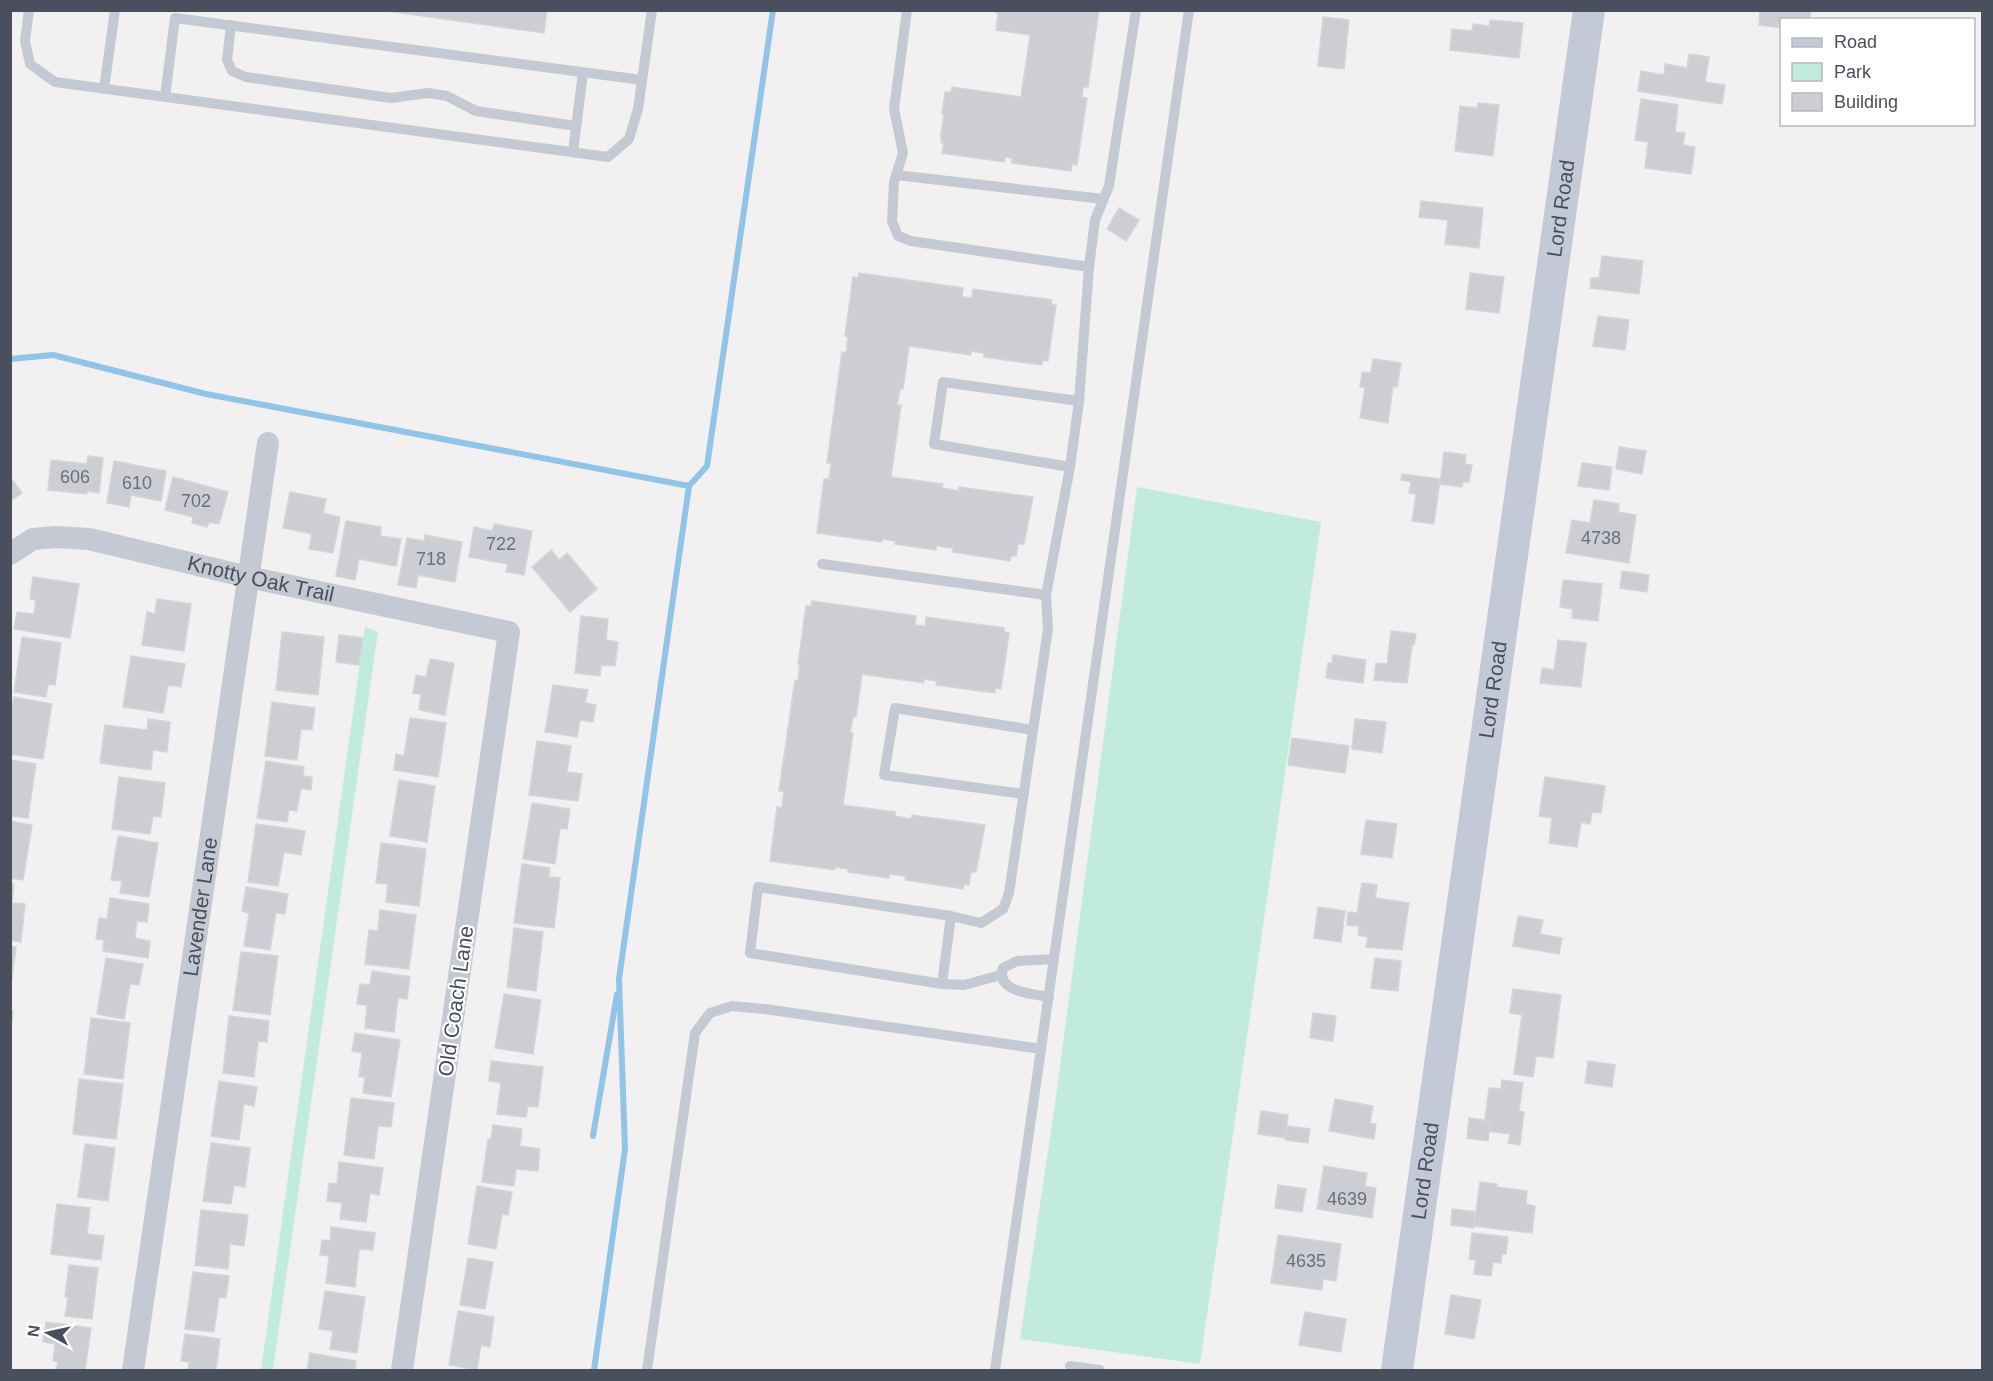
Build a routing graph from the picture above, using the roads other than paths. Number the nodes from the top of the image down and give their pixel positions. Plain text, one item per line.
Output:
1 (29, 10) edge
2 (115, 10) edge
3 (652, 10) edge
4 (907, 10) edge
5 (1136, 10) edge
6 (1189, 10) edge
7 (1589, 10) edge
8 (231, 25) junction
9 (584, 73) junction
10 (642, 80) junction
11 (104, 89) junction
12 (165, 97) junction
13 (576, 126) junction
14 (573, 152) junction
15 (896, 175) junction
16 (1103, 199) junction
17 (1089, 267) junction
18 (1079, 401) junction
19 (268, 443) dead end
20 (1070, 466) junction
21 (13, 552) edge
22 (822, 564) dead end
23 (248, 577) junction
24 (1046, 595) junction
25 (509, 632) joint
26 (1033, 730) junction
27 (1024, 794) junction
28 (951, 916) junction
29 (1054, 959) junction
30 (1001, 975) junction
31 (942, 984) junction
32 (1049, 997) junction
33 (1041, 1049) junction
34 (1070, 1366) dead end
35 (133, 1371) edge
36 (402, 1371) edge
37 (647, 1371) edge
38 (995, 1371) edge
39 (1100, 1371) edge
40 (1397, 1371) edge

1 - 11 lane
2 - 11 lane
3 - 10 lane
4 - 15 lane
5 - 16 lane
6 - 29 lane
7 - 40 street, Lord Road
8 - 9 lane
8 - 12 lane
8 - 13 lane
9 - 10 lane
9 - 13 lane
10 - 14 lane
11 - 12 lane
12 - 14 lane
13 - 14 lane
15 - 16 lane
15 - 17 lane
16 - 17 lane
17 - 18 lane
18 - 20 lane
18 - 20 lane
19 - 23 street, Lavender Lane
20 - 24 lane
21 - 23 street, Knotty Oak Trail
22 - 24 lane
23 - 25 street, Knotty Oak Trail
23 - 35 street, Lavender Lane
24 - 26 lane
25 - 36 street, Old Coach Lane
26 - 27 lane
26 - 27 lane
27 - 28 lane
28 - 31 lane
28 - 31 lane
29 - 30 lane
29 - 32 lane
30 - 31 lane
30 - 32 lane
32 - 33 lane
33 - 37 lane
33 - 38 lane
34 - 39 lane

